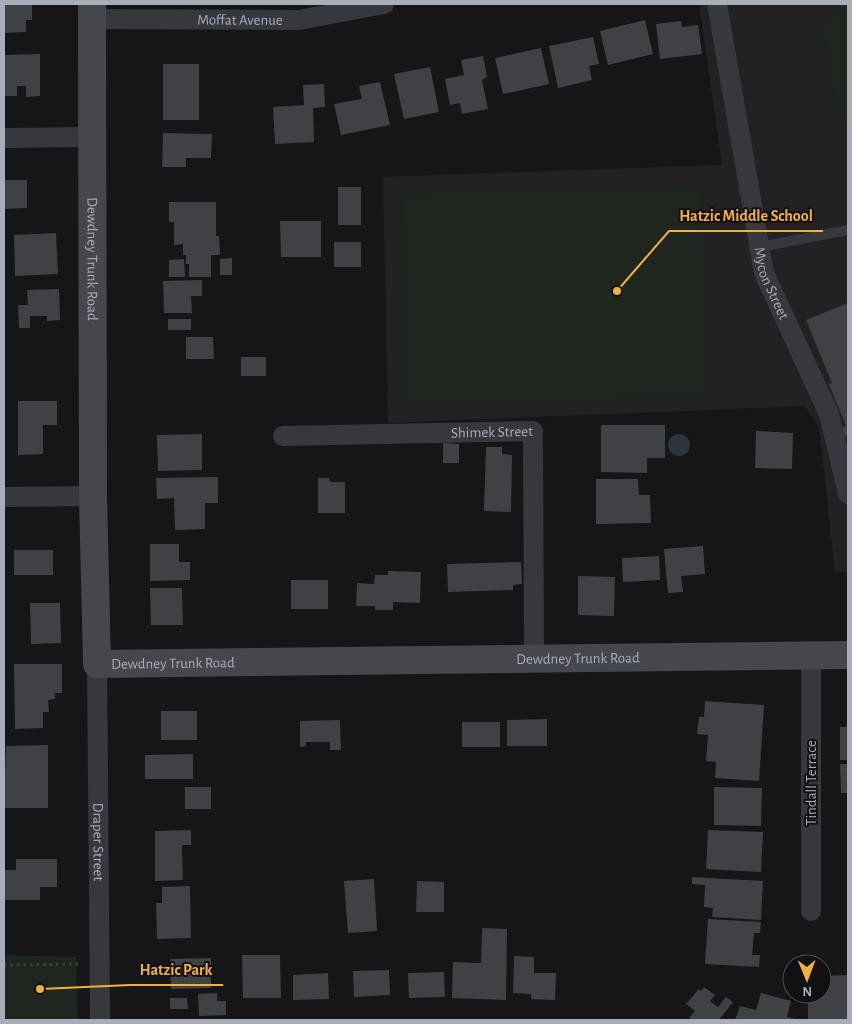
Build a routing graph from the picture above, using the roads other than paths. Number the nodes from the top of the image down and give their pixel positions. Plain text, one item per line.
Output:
1 (384, 4) edge
2 (717, 4) edge
3 (92, 11) edge
4 (92, 137) junction
5 (4, 138) edge
6 (848, 230) edge
7 (760, 246) junction
8 (283, 436) dead end
9 (848, 494) edge
10 (93, 496) junction
11 (4, 497) edge
12 (848, 655) edge
13 (811, 656) junction
14 (534, 659) junction
15 (98, 664) junction
16 (811, 911) dead end
17 (100, 1020) edge

1 - 3 street, Moffat Avenue
2 - 7 street, Mycon Street
3 - 4 main road, Dewdney Trunk Road
4 - 5 street
4 - 10 main road, Dewdney Trunk Road
6 - 7 lane
7 - 9 street, Mycon Street
8 - 14 street, Shimek Street
10 - 11 street
10 - 15 main road, Dewdney Trunk Road
12 - 13 main road, Dewdney Trunk Road
13 - 14 main road, Dewdney Trunk Road
13 - 16 street, Tindall Terrace
14 - 15 main road, Dewdney Trunk Road
15 - 17 street, Draper Street

